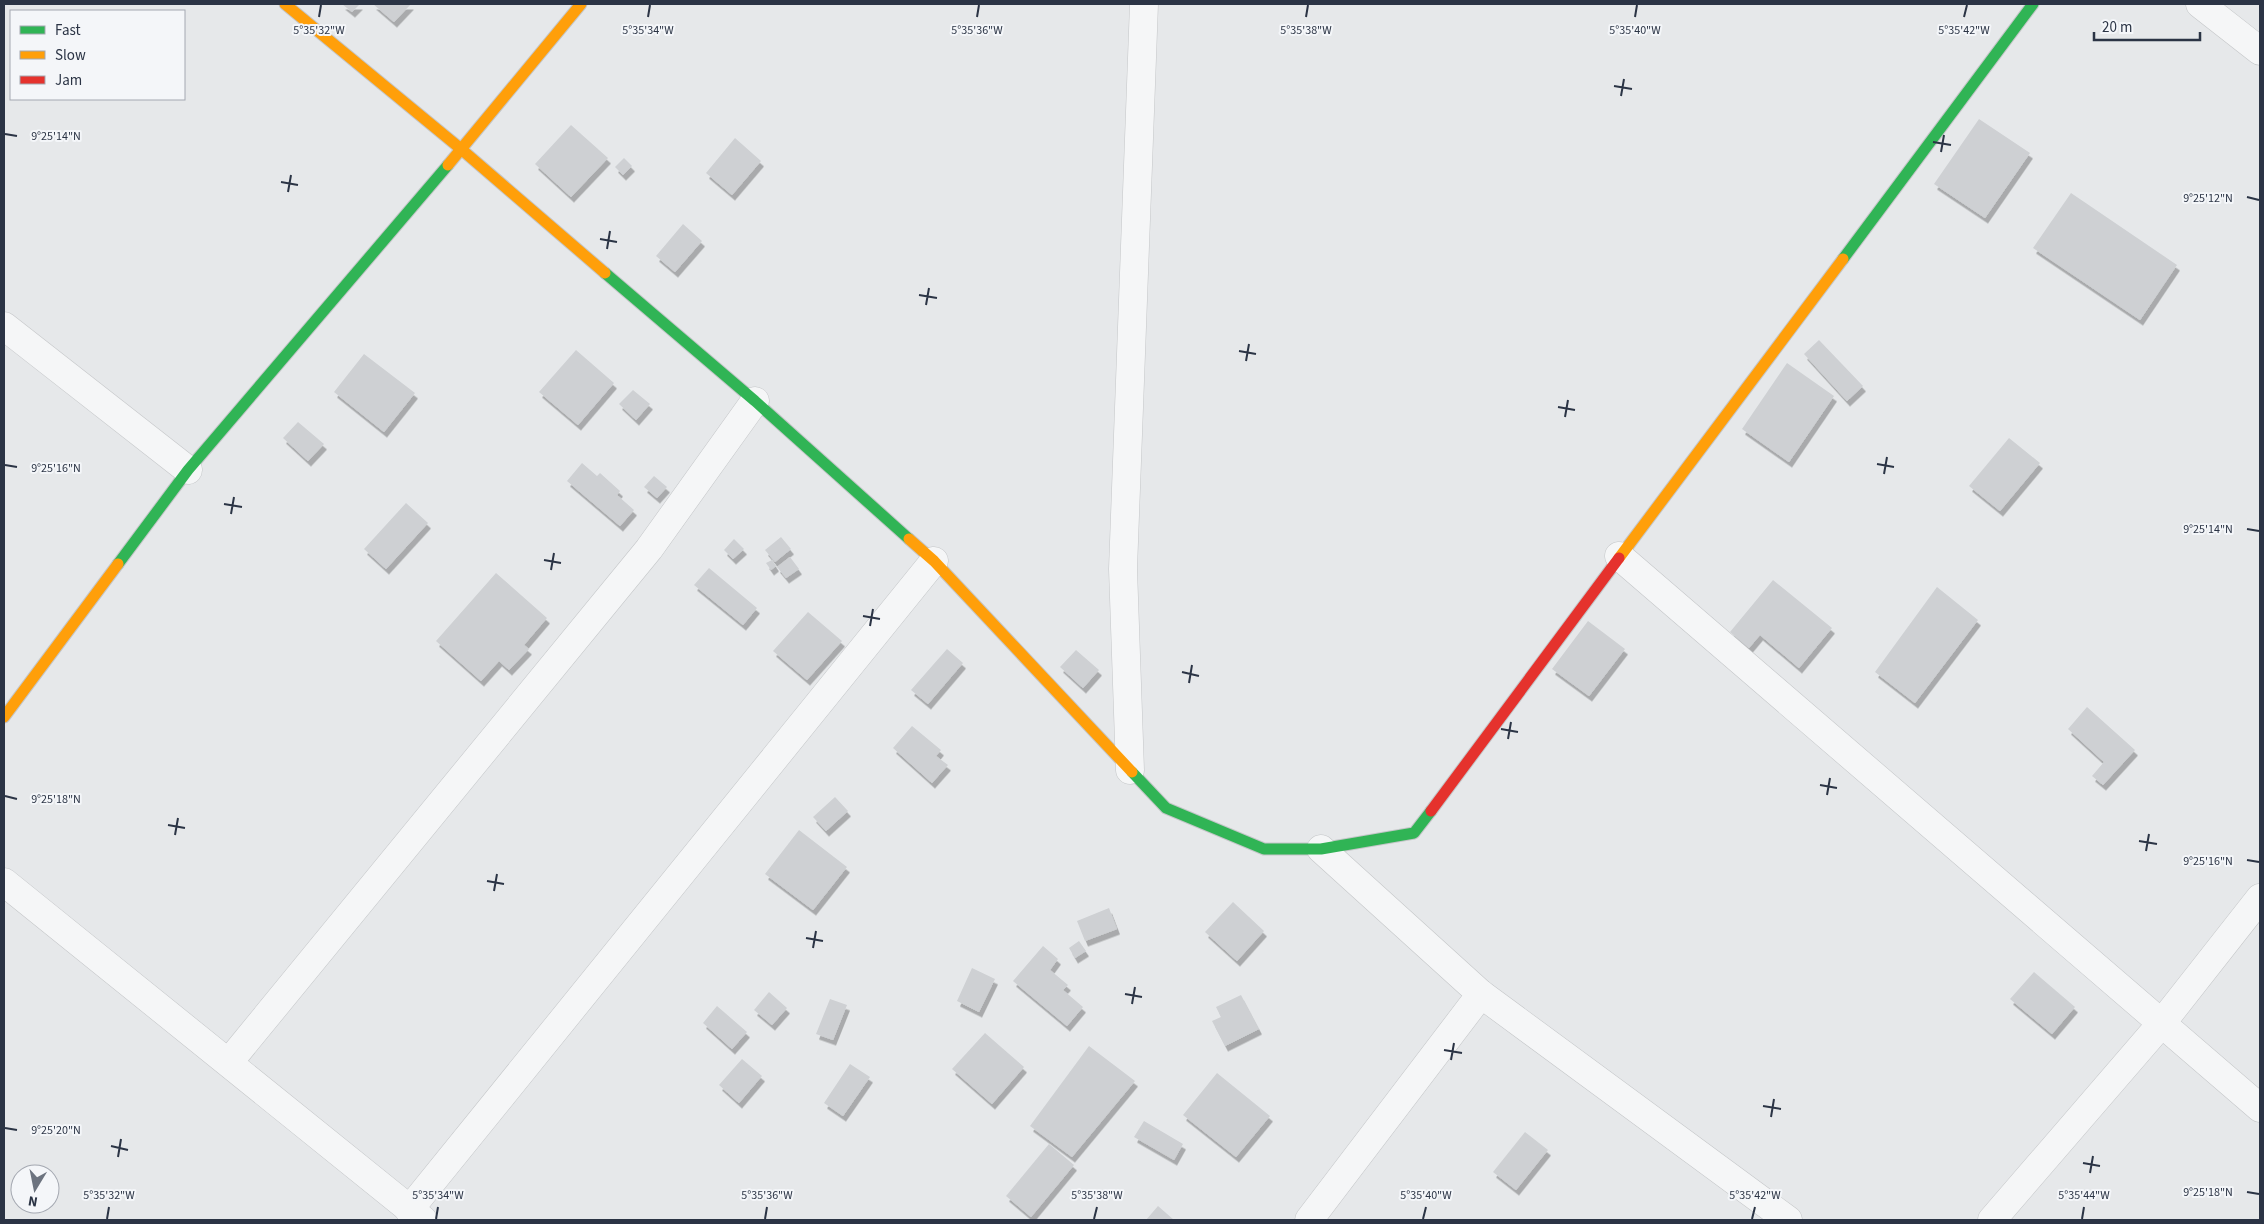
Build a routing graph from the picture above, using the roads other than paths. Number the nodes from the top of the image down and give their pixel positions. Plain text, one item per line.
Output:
1 (285, 4) edge
2 (581, 4) edge
3 (1144, 4) edge
4 (2034, 4) edge
5 (2200, 4) edge
6 (2260, 51) edge
7 (461, 149) junction
8 (4, 326) edge
9 (755, 401) junction
10 (188, 470) junction
11 (1619, 556) junction
12 (934, 561) junction
13 (4, 717) edge
14 (1130, 770) junction
15 (1321, 849) junction
16 (4, 882) edge
17 (2260, 898) edge
18 (1481, 994) junction
19 (2161, 1024) junction
20 (229, 1062) junction
21 (2260, 1108) edge
22 (416, 1215) edge
23 (1309, 1220) edge
24 (1788, 1220) edge
25 (1992, 1220) edge

1 - 7 street
2 - 7 street
3 - 14 street
4 - 11 street
5 - 6 street
7 - 9 street
7 - 10 street
8 - 10 street
9 - 12 street
9 - 20 street
10 - 13 street
11 - 15 street
11 - 19 street
12 - 14 street
12 - 22 street
14 - 15 street
15 - 18 street
16 - 20 street
17 - 19 street
18 - 23 street
18 - 24 street
19 - 21 street
19 - 25 street
20 - 22 street

